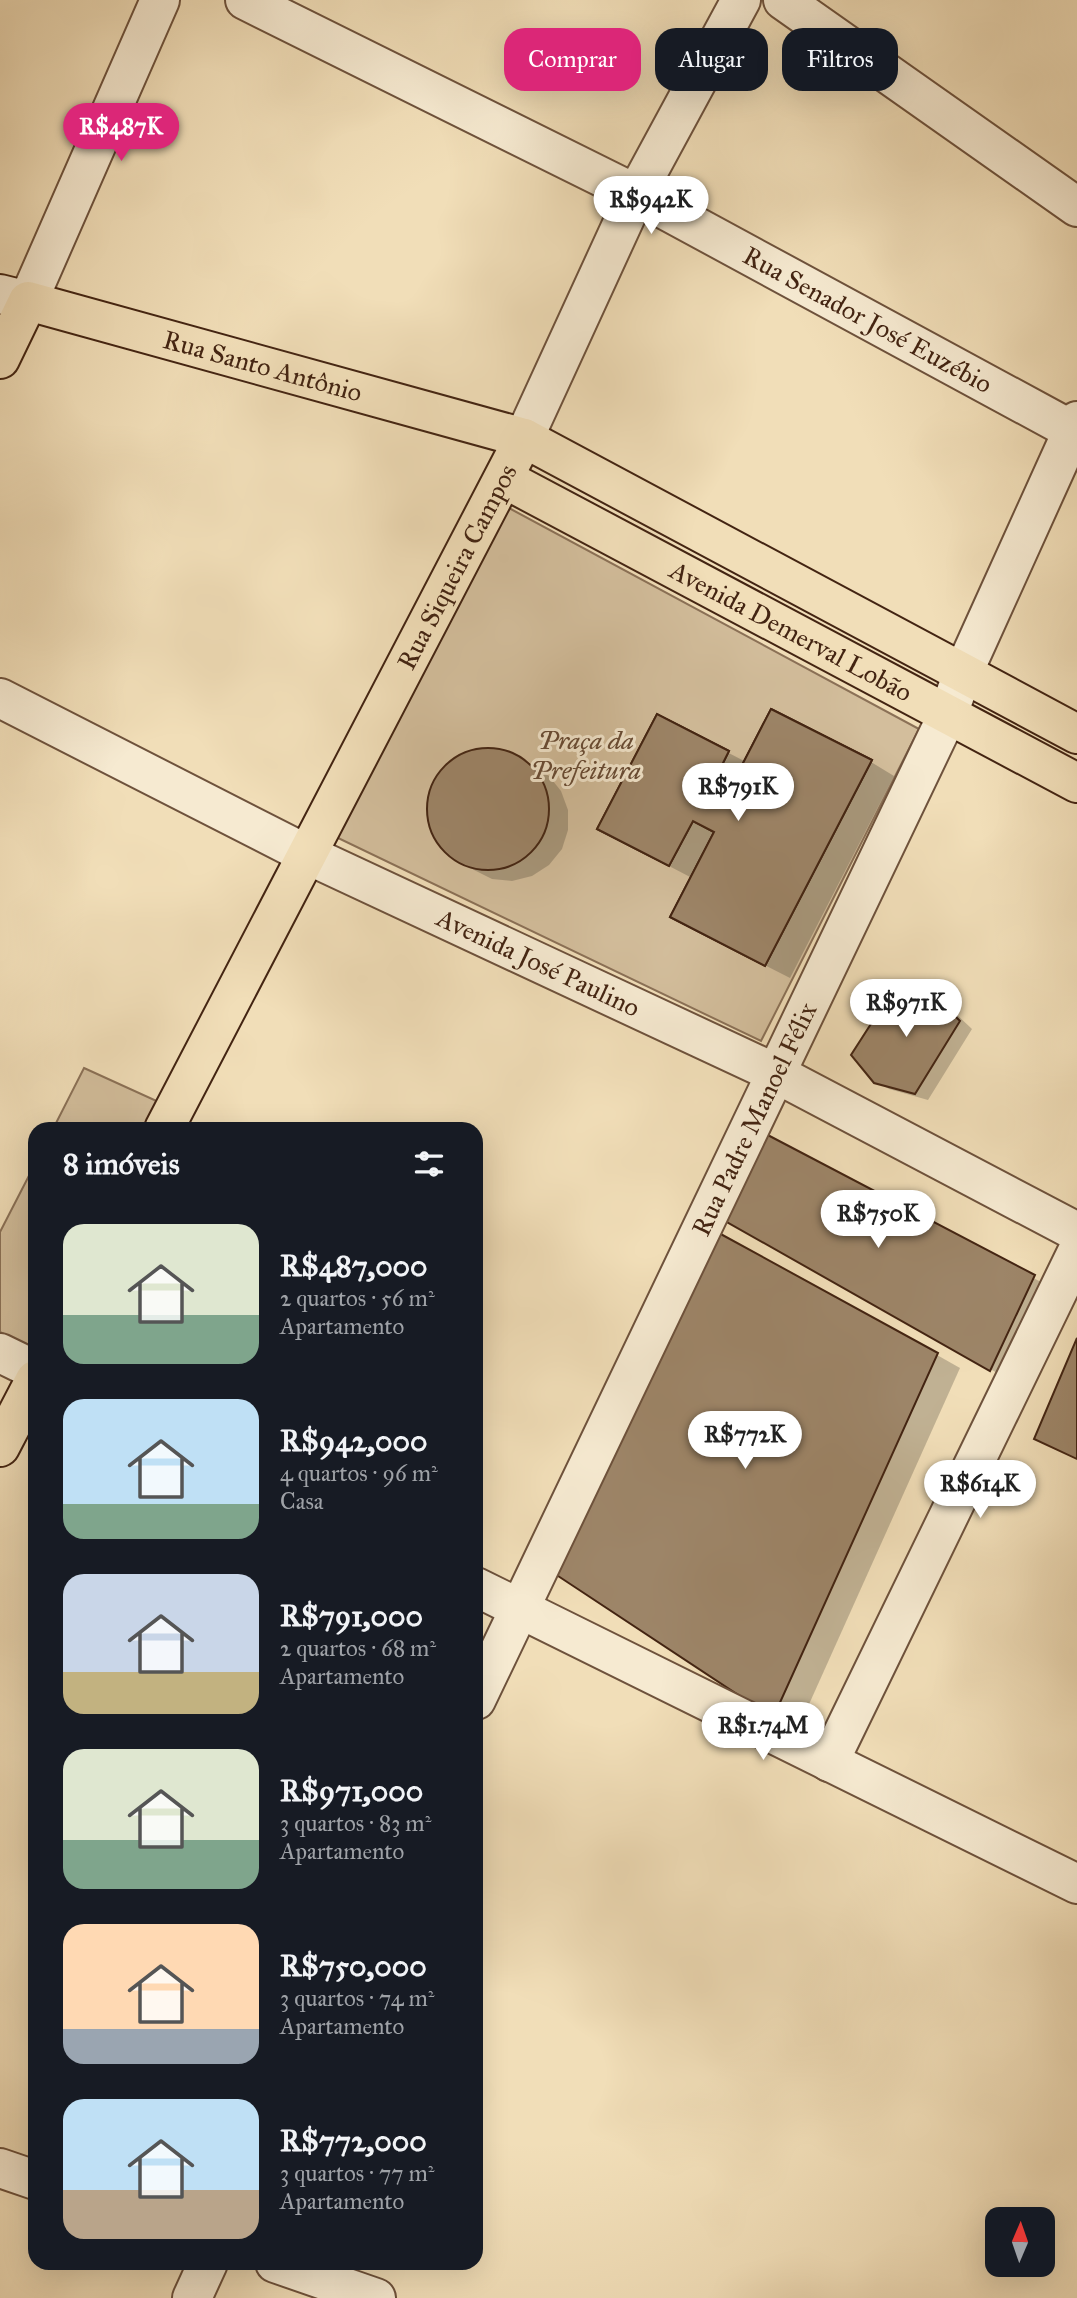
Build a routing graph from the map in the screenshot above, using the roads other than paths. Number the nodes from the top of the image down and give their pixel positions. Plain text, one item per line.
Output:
1 (160, 0) edge
2 (245, 0) edge
3 (741, 0) edge
4 (783, 0) edge
5 (636, 194) junction
6 (1077, 207) edge
7 (14, 298) edge
8 (0, 359) edge
9 (1075, 428) edge
10 (524, 438) junction
11 (505, 479) junction
12 (963, 673) junction
13 (0, 698) edge
14 (948, 714) junction
15 (1077, 734) edge
16 (1077, 783) edge
17 (306, 853) junction
18 (775, 1073) junction
19 (168, 1122) edge
20 (1077, 1232) edge
21 (1077, 1252) edge
22 (0, 1353) edge
23 (28, 1367) edge
24 (28, 1393) edge
25 (0, 1447) edge
26 (483, 1590) edge
27 (520, 1609) junction
28 (483, 1686) edge
29 (829, 1762) junction
30 (1077, 1884) edge
31 (0, 2168) edge
32 (28, 2178) edge
33 (205, 2270) edge
34 (295, 2270) edge
35 (192, 2298) edge
36 (376, 2298) edge

1 - 7 street
2 - 5 street, Rua Senador José Euzébio
3 - 5 street, Rua Siqueira Campos
4 - 6 street
5 - 9 street, Rua Senador José Euzébio
5 - 10 street, Rua Siqueira Campos
7 - 8 main road
7 - 10 main road, Rua Santo Antônio
9 - 12 street, Rua Padre Manoel Félix
10 - 11 main road, Rua Siqueira Campos
10 - 12 main road, Avenida Demerval Lobão
11 - 14 main road, Avenida Demerval Lobão
11 - 17 main road, Rua Siqueira Campos
12 - 14 street, Rua Padre Manoel Félix
12 - 15 main road, Avenida Demerval Lobão
13 - 17 street, Avenida José Paulino
14 - 16 main road, Avenida Demerval Lobão
14 - 18 street, Rua Padre Manoel Félix
17 - 18 street, Avenida José Paulino
17 - 19 main road, Rua Siqueira Campos
18 - 20 street, Avenida José Paulino
18 - 27 street, Rua Padre Manoel Félix
21 - 29 street
22 - 23 street
24 - 25 main road
26 - 27 street
27 - 28 street, Rua Padre Manoel Félix
27 - 29 street
29 - 30 street
31 - 32 street
33 - 35 street
34 - 36 street

